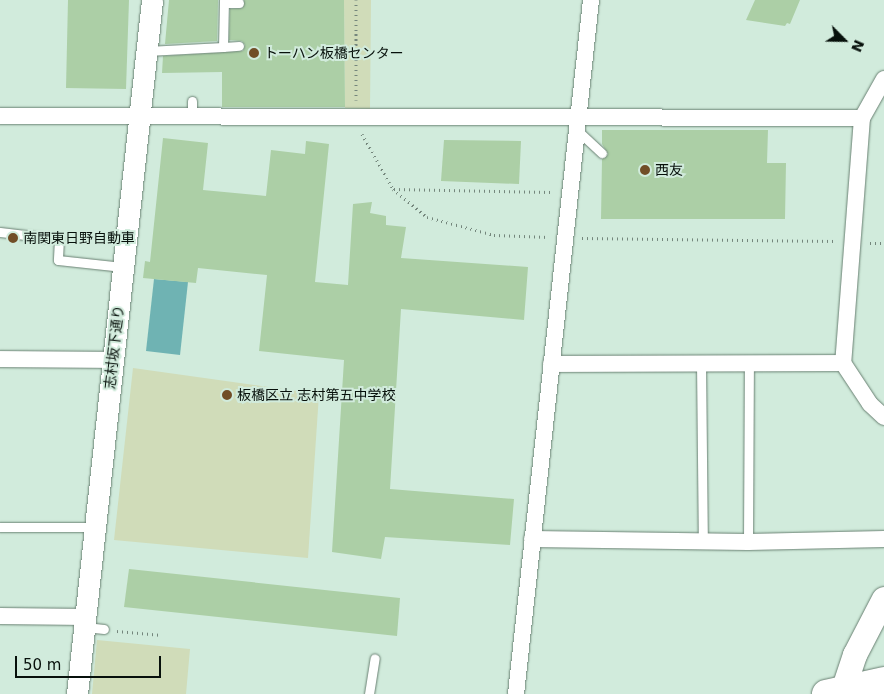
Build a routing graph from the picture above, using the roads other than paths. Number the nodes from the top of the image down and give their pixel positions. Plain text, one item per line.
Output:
1 (152, 0) edge
2 (591, 0) edge
3 (224, 1) edge
4 (239, 3) dead end
5 (239, 46) dead end
6 (223, 47) junction
7 (147, 51) junction
8 (884, 79) edge
9 (0, 116) edge
10 (140, 117) junction
11 (862, 118) junction
12 (577, 124) junction
13 (602, 153) dead end
14 (0, 232) edge
15 (123, 267) junction
16 (0, 359) edge
17 (112, 360) junction
18 (701, 362) junction
19 (749, 362) junction
20 (843, 363) junction
21 (551, 364) junction
22 (884, 416) edge
23 (0, 527) edge
24 (95, 527) junction
25 (532, 539) junction
26 (884, 540) edge
27 (703, 541) junction
28 (748, 542) junction
29 (884, 599) edge
30 (0, 616) edge
31 (91, 624) junction
32 (375, 658) dead end
33 (880, 683) edge
34 (836, 693) edge
35 (77, 694) edge
36 (369, 694) edge
37 (516, 694) edge

1 - 7 street, 志村坂下通り
2 - 12 street
3 - 4 lane
3 - 6 lane
5 - 6 lane
6 - 7 lane
7 - 10 street, 志村坂下通り
8 - 11 street
9 - 10 street
10 - 12 street
10 - 15 street, 志村坂下通り
11 - 12 street
11 - 20 street
12 - 13 lane
12 - 21 street
14 - 15 lane
15 - 17 street, 志村坂下通り
16 - 17 street
17 - 24 street, 志村坂下通り
18 - 19 street
18 - 21 street
18 - 27 lane
19 - 20 street
19 - 28 lane
20 - 22 street
21 - 25 street
23 - 24 lane
24 - 31 street, 志村坂下通り
25 - 27 street
25 - 37 street
26 - 28 street
27 - 28 street
29 - 34 main road
30 - 31 street
31 - 35 street, 志村坂下通り
32 - 36 lane
33 - 34 highway

